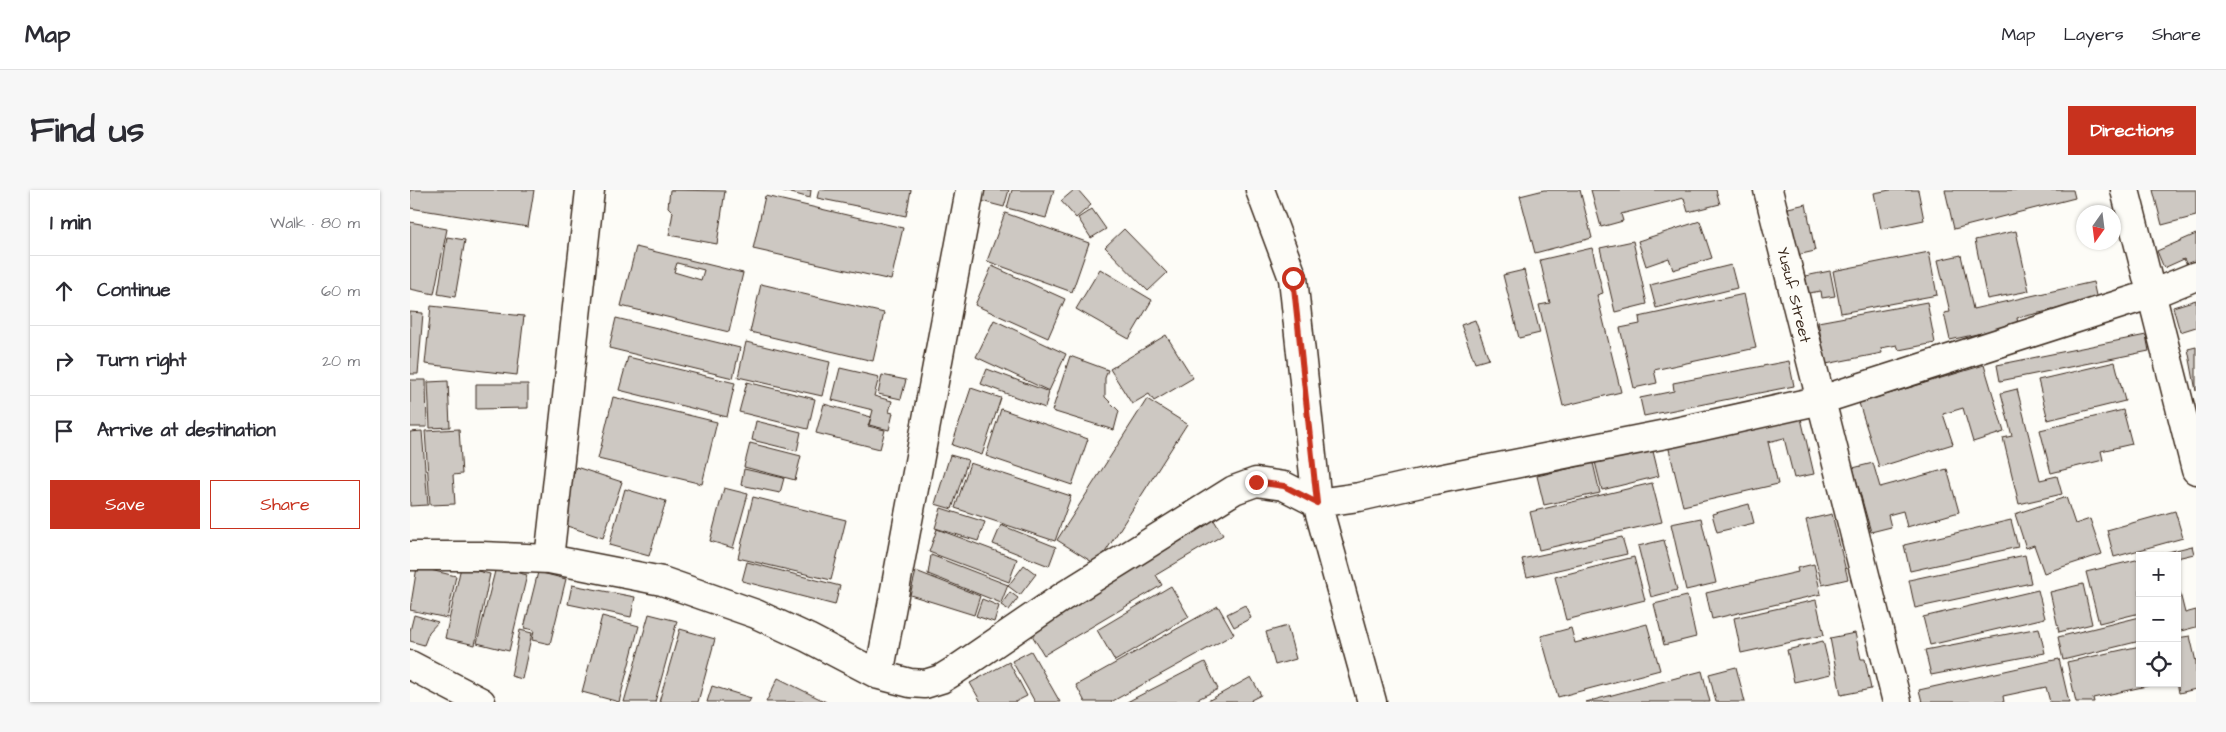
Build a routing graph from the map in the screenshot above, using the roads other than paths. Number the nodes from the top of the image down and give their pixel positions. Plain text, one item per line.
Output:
1 (590, 190) edge
2 (970, 190) edge
3 (1260, 190) edge
4 (1768, 190) edge
5 (2125, 190) edge
6 (2196, 276) edge
7 (2152, 294) junction
8 (1821, 400) junction
9 (2196, 470) edge
10 (1317, 503) junction
11 (410, 556) edge
12 (549, 559) junction
13 (410, 664) edge
14 (879, 676) junction
15 (481, 702) edge
16 (1372, 702) edge
17 (1897, 702) edge

1 - 12 street
2 - 14 street
3 - 10 street
4 - 8 street, Yusuf Street
5 - 7 street
6 - 7 street
7 - 8 street
7 - 9 street
8 - 10 street
8 - 17 street, Yusuf Street
10 - 14 street
10 - 16 street
11 - 12 street
12 - 14 street
13 - 15 street

